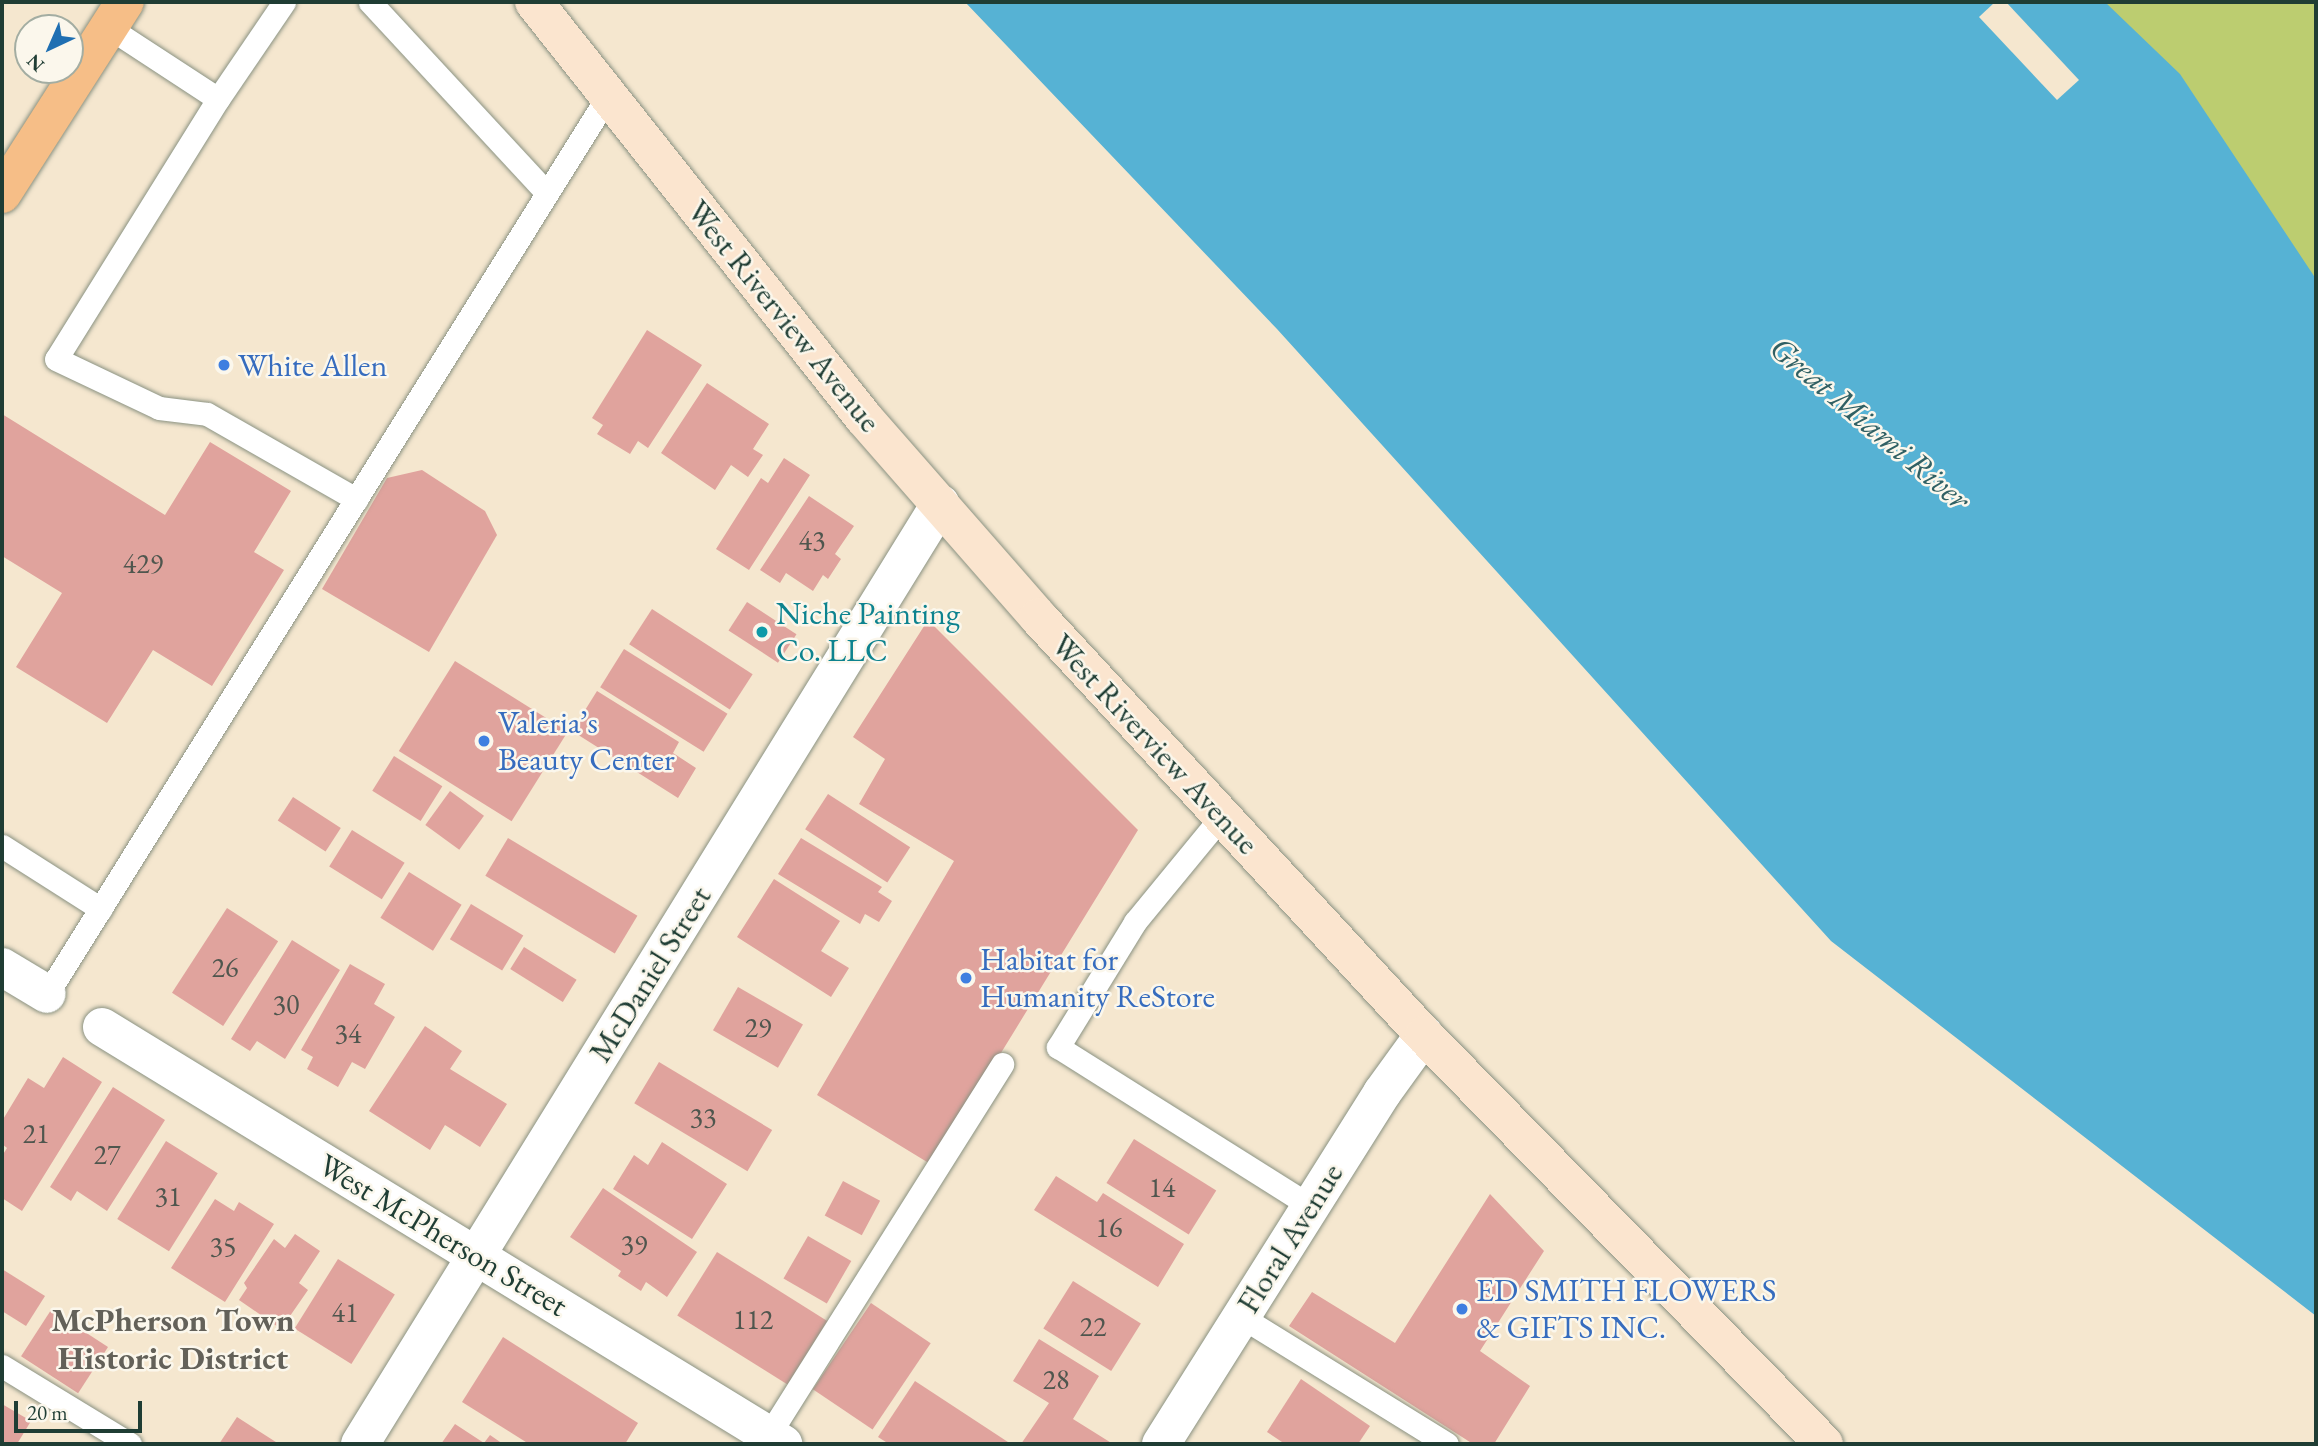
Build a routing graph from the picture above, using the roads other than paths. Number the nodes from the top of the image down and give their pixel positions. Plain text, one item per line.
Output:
1 (284, 2) edge
2 (370, 2) edge
3 (534, 2) edge
4 (117, 15) edge
5 (608, 96) junction
6 (218, 99) junction
7 (547, 193) junction
8 (2, 194) edge
9 (356, 499) junction
10 (940, 504) junction
11 (1222, 816) junction
12 (2, 846) edge
13 (101, 909) junction
14 (2, 967) edge
15 (47, 994) joint
16 (102, 1027) dead end
17 (1424, 1035) junction
18 (1002, 1064) dead end
19 (1310, 1206) junction
20 (476, 1255) junction
21 (1240, 1317) junction
22 (2, 1366) edge
23 (771, 1441) edge
24 (130, 1444) edge
25 (360, 1444) edge
26 (1161, 1444) edge
27 (1447, 1444) edge
28 (1824, 1444) edge

1 - 6 lane
2 - 7 lane
3 - 5 main road, West Riverview Avenue
4 - 6 lane
4 - 8 main road
5 - 7 lane
5 - 10 main road, West Riverview Avenue
6 - 9 lane
7 - 9 lane
9 - 13 lane
10 - 11 main road, West Riverview Avenue
10 - 20 street, McDaniel Street
11 - 17 main road, West Riverview Avenue
11 - 19 lane
12 - 13 lane
13 - 15 lane
14 - 15 street
16 - 20 street, West McPherson Street
17 - 19 street, Floral Avenue
17 - 28 main road, West Riverview Avenue
18 - 23 lane
19 - 21 street, Floral Avenue
20 - 23 street, West McPherson Street
20 - 25 street, McDaniel Street
21 - 26 street, Floral Avenue
21 - 27 lane
22 - 24 lane

